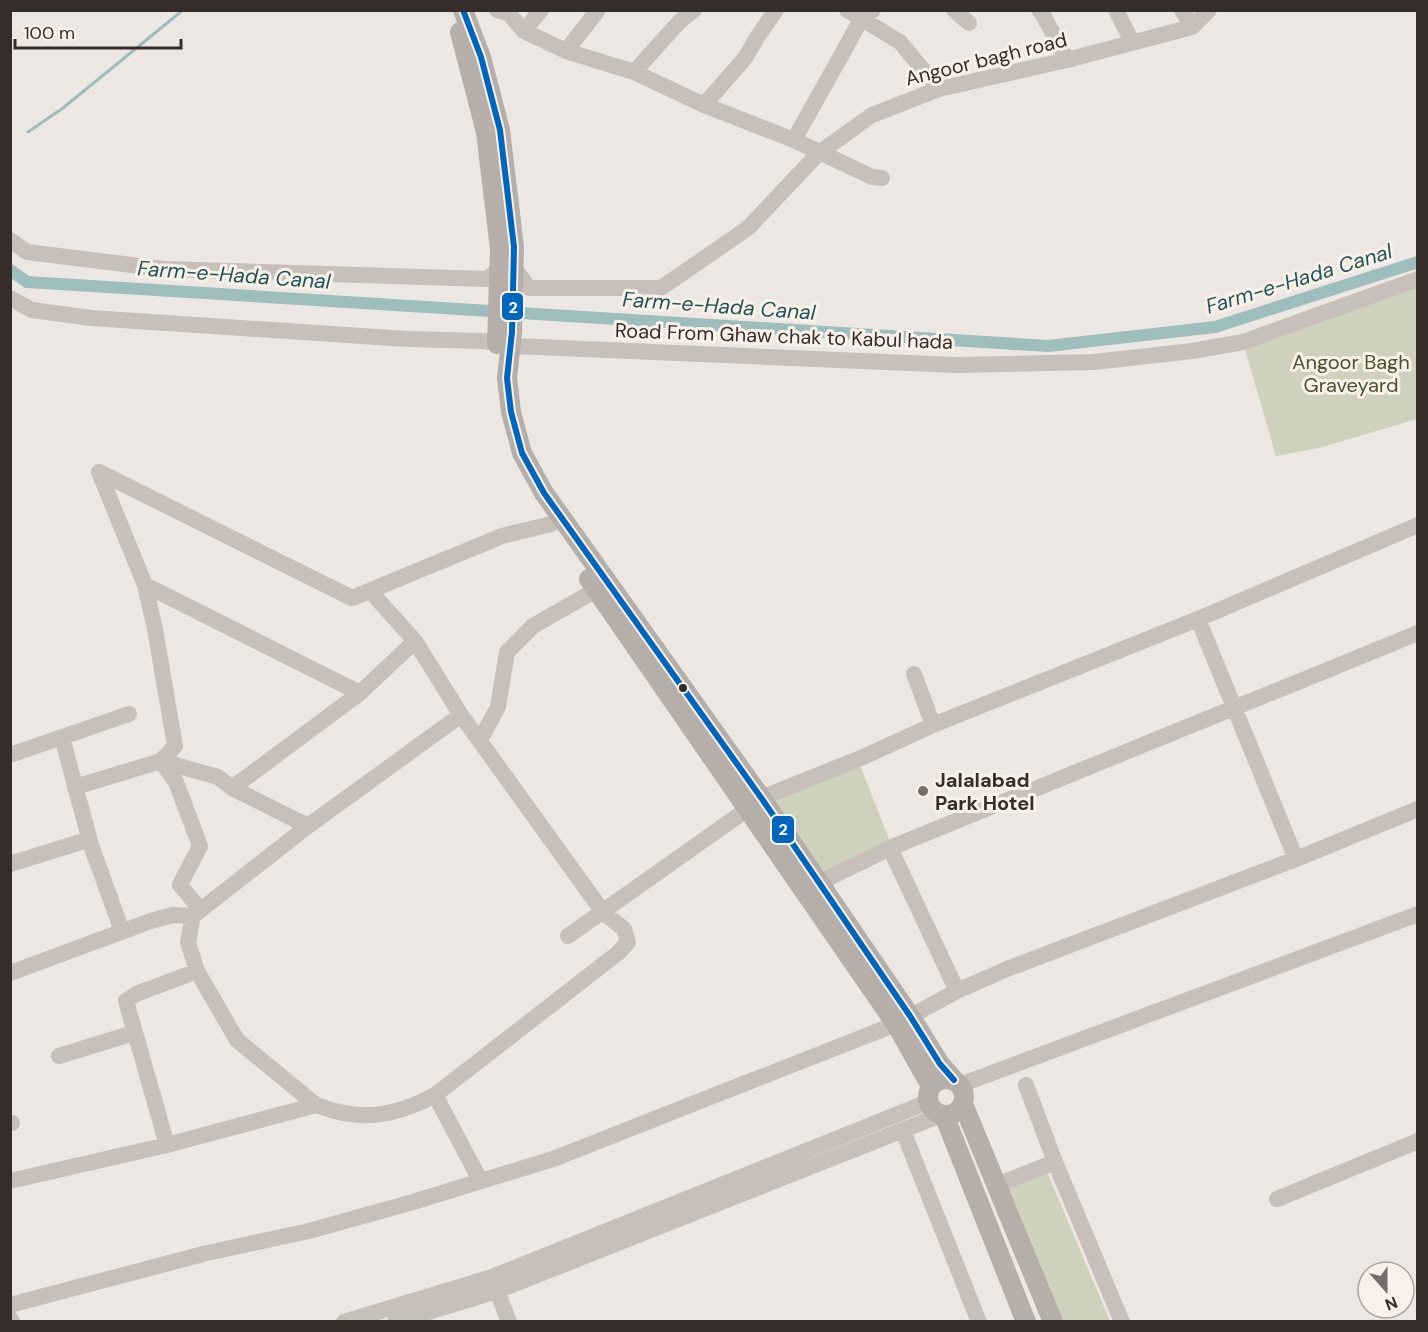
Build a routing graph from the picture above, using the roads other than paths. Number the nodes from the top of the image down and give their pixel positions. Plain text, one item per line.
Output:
1 (454, 10) edge
2 (463, 10) edge
3 (541, 10) edge
4 (598, 10) edge
5 (694, 10) edge
6 (776, 10) edge
7 (954, 10) edge
8 (1039, 10) edge
9 (1116, 10) edge
10 (1182, 10) edge
11 (1209, 10) edge
12 (505, 12) edge
13 (861, 13) edge
14 (969, 23) dead end
15 (1192, 27) junction
16 (524, 31) junction
17 (1132, 42) junction
18 (566, 51) junction
19 (1067, 60) junction
20 (634, 72) junction
21 (939, 88) junction
22 (704, 105) junction
23 (794, 140) junction
24 (819, 153) junction
25 (882, 178) dead end
26 (10, 240) edge
27 (507, 248) junction
28 (507, 275) junction
29 (1418, 279) edge
30 (10, 298) edge
31 (504, 338) junction
32 (551, 524) junction
33 (1418, 525) edge
34 (145, 585) junction
35 (596, 590) junction
36 (370, 591) junction
37 (1198, 619) junction
38 (1418, 633) edge
39 (415, 641) junction
40 (914, 674) dead end
41 (360, 693) junction
42 (1233, 707) junction
43 (129, 714) dead end
44 (461, 715) junction
45 (933, 725) junction
46 (62, 737) junction
47 (480, 740) junction
48 (10, 755) edge
49 (161, 761) junction
50 (75, 787) junction
51 (232, 788) junction
52 (755, 804) junction
53 (1418, 809) edge
54 (308, 826) junction
55 (91, 845) junction
56 (890, 848) junction
57 (1296, 859) junction
58 (10, 864) edge
59 (811, 886) junction
60 (197, 912) junction
61 (603, 912) junction
62 (1418, 914) edge
63 (122, 931) junction
64 (568, 936) dead end
65 (197, 971) junction
66 (10, 973) edge
67 (957, 991) junction
68 (903, 1020) junction
69 (136, 1036) junction
70 (59, 1056) dead end
71 (1026, 1085) dead end
72 (959, 1090) junction
73 (435, 1095) junction
74 (316, 1105) junction
75 (936, 1105) junction
76 (903, 1131) junction
77 (1418, 1141) edge
78 (167, 1145) junction
79 (1055, 1162) junction
80 (10, 1180) edge
81 (480, 1180) junction
82 (997, 1185) junction
83 (1277, 1199) dead end
84 (495, 1284) junction
85 (10, 1305) edge
86 (344, 1322) edge
87 (395, 1322) edge
88 (509, 1322) edge
89 (979, 1322) edge
90 (1026, 1322) edge
91 (1053, 1322) edge
92 (1122, 1322) edge

1 - 27 main road
2 - 27 main road
3 - 16 street
4 - 18 street
5 - 20 street
6 - 22 street
7 - 14 street
8 - 19 street
9 - 17 street
10 - 15 street
11 - 15 street
12 - 16 street
13 - 21 street
13 - 23 street
15 - 17 street, Angoor bagh road
16 - 18 street
17 - 19 street, Angoor bagh road
18 - 20 street
19 - 21 street, Angoor bagh road
20 - 22 street
21 - 24 street, Angoor bagh road
22 - 23 street
23 - 24 street
24 - 25 street
24 - 28 street, Angoor bagh road
26 - 28 street
27 - 28 main road
28 - 31 main road
29 - 31 street, Road From Ghaw chak to Kabul hada
30 - 31 street, Road From Ghaw chak to Kabul hada
31 - 32 main road
31 - 52 main road
32 - 35 main road
32 - 36 street
33 - 37 street
34 - 36 street
34 - 41 street
34 - 49 street
35 - 47 street
35 - 52 main road
36 - 39 street
37 - 42 street
37 - 45 street
38 - 42 street
39 - 41 street
39 - 44 street
40 - 45 street
41 - 51 street
42 - 56 street
42 - 57 street
43 - 46 street
44 - 47 street
44 - 54 street
45 - 52 street
46 - 48 street
46 - 50 street
47 - 61 street
49 - 50 street
49 - 51 street
49 - 60 street
50 - 55 street
51 - 54 street
52 - 59 main road
52 - 61 street
53 - 57 street
54 - 60 street
55 - 58 street
55 - 63 street
56 - 59 street
56 - 67 street
57 - 67 street
59 - 68 main road
60 - 63 street
60 - 65 street
61 - 64 street
61 - 73 street
62 - 72 street
63 - 66 street
65 - 69 street
65 - 74 street
67 - 68 street
68 - 72 main road
68 - 75 main road
68 - 81 street
69 - 70 street
69 - 78 street
71 - 79 street
72 - 75 main road
72 - 75 main road
72 - 82 main road
73 - 74 street
73 - 81 street
74 - 78 street
75 - 76 street
75 - 84 street
75 - 90 main road
76 - 84 street
76 - 89 street
77 - 83 street
78 - 80 street
79 - 82 street
79 - 92 street
81 - 85 street
82 - 91 main road
84 - 86 street
84 - 87 street
84 - 88 street

